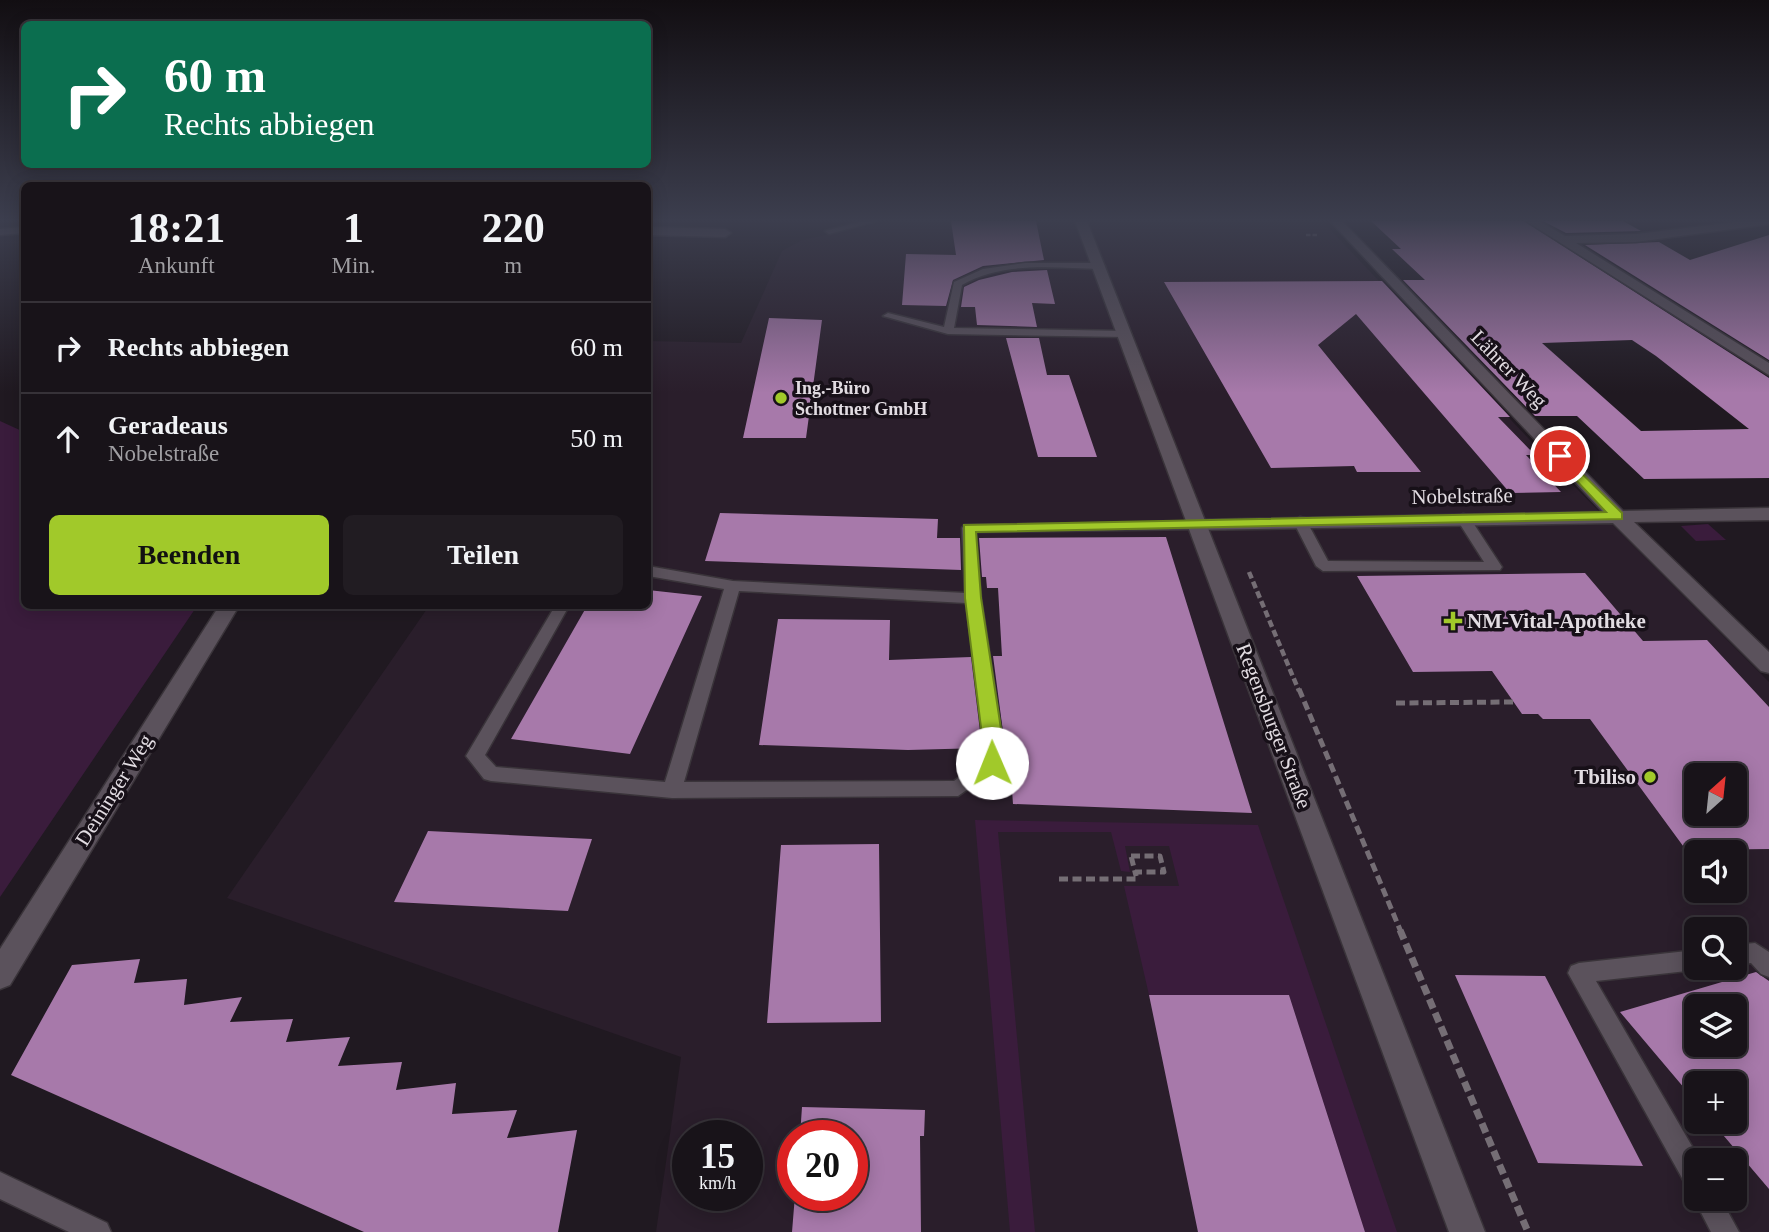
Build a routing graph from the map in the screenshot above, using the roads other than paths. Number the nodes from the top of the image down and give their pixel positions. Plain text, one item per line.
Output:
1 (964, 278) edge
2 (1105, 278) edge
3 (1392, 278) edge
4 (1625, 278) edge
5 (888, 316) dead end
6 (948, 331) junction
7 (1126, 334) junction
8 (1769, 370) edge
9 (1769, 514) edge
10 (1617, 516) junction
11 (1463, 518) junction
12 (1300, 521) junction
13 (1198, 526) junction
14 (651, 571) edge
15 (733, 586) junction
16 (973, 598) junction
17 (227, 609) edge
18 (560, 609) edge
19 (1769, 665) edge
20 (672, 790) junction
21 (1747, 954) edge
22 (1684, 961) edge
23 (1769, 967) edge
24 (0, 975) edge
25 (1684, 1157) edge
26 (0, 1185) edge
27 (1714, 1211) edge
28 (98, 1232) edge
29 (1467, 1232) edge
30 (1726, 1232) edge

1 - 6 lane
2 - 7 street, Regensburger Straße
3 - 10 street, Lährer Weg
4 - 8 street
5 - 6 lane
6 - 7 lane
7 - 13 street, Regensburger Straße
9 - 10 street, Nobelstraße
10 - 11 street, Nobelstraße
10 - 19 street, Lährer Weg
11 - 12 street, Nobelstraße
11 - 12 lane
12 - 13 street, Nobelstraße
13 - 16 lane
13 - 29 street, Regensburger Straße
14 - 15 lane
15 - 16 lane
15 - 20 lane
16 - 20 lane
17 - 24 street, Deininger Weg
18 - 20 lane
21 - 23 lane
22 - 25 lane
26 - 28 lane
27 - 30 lane

